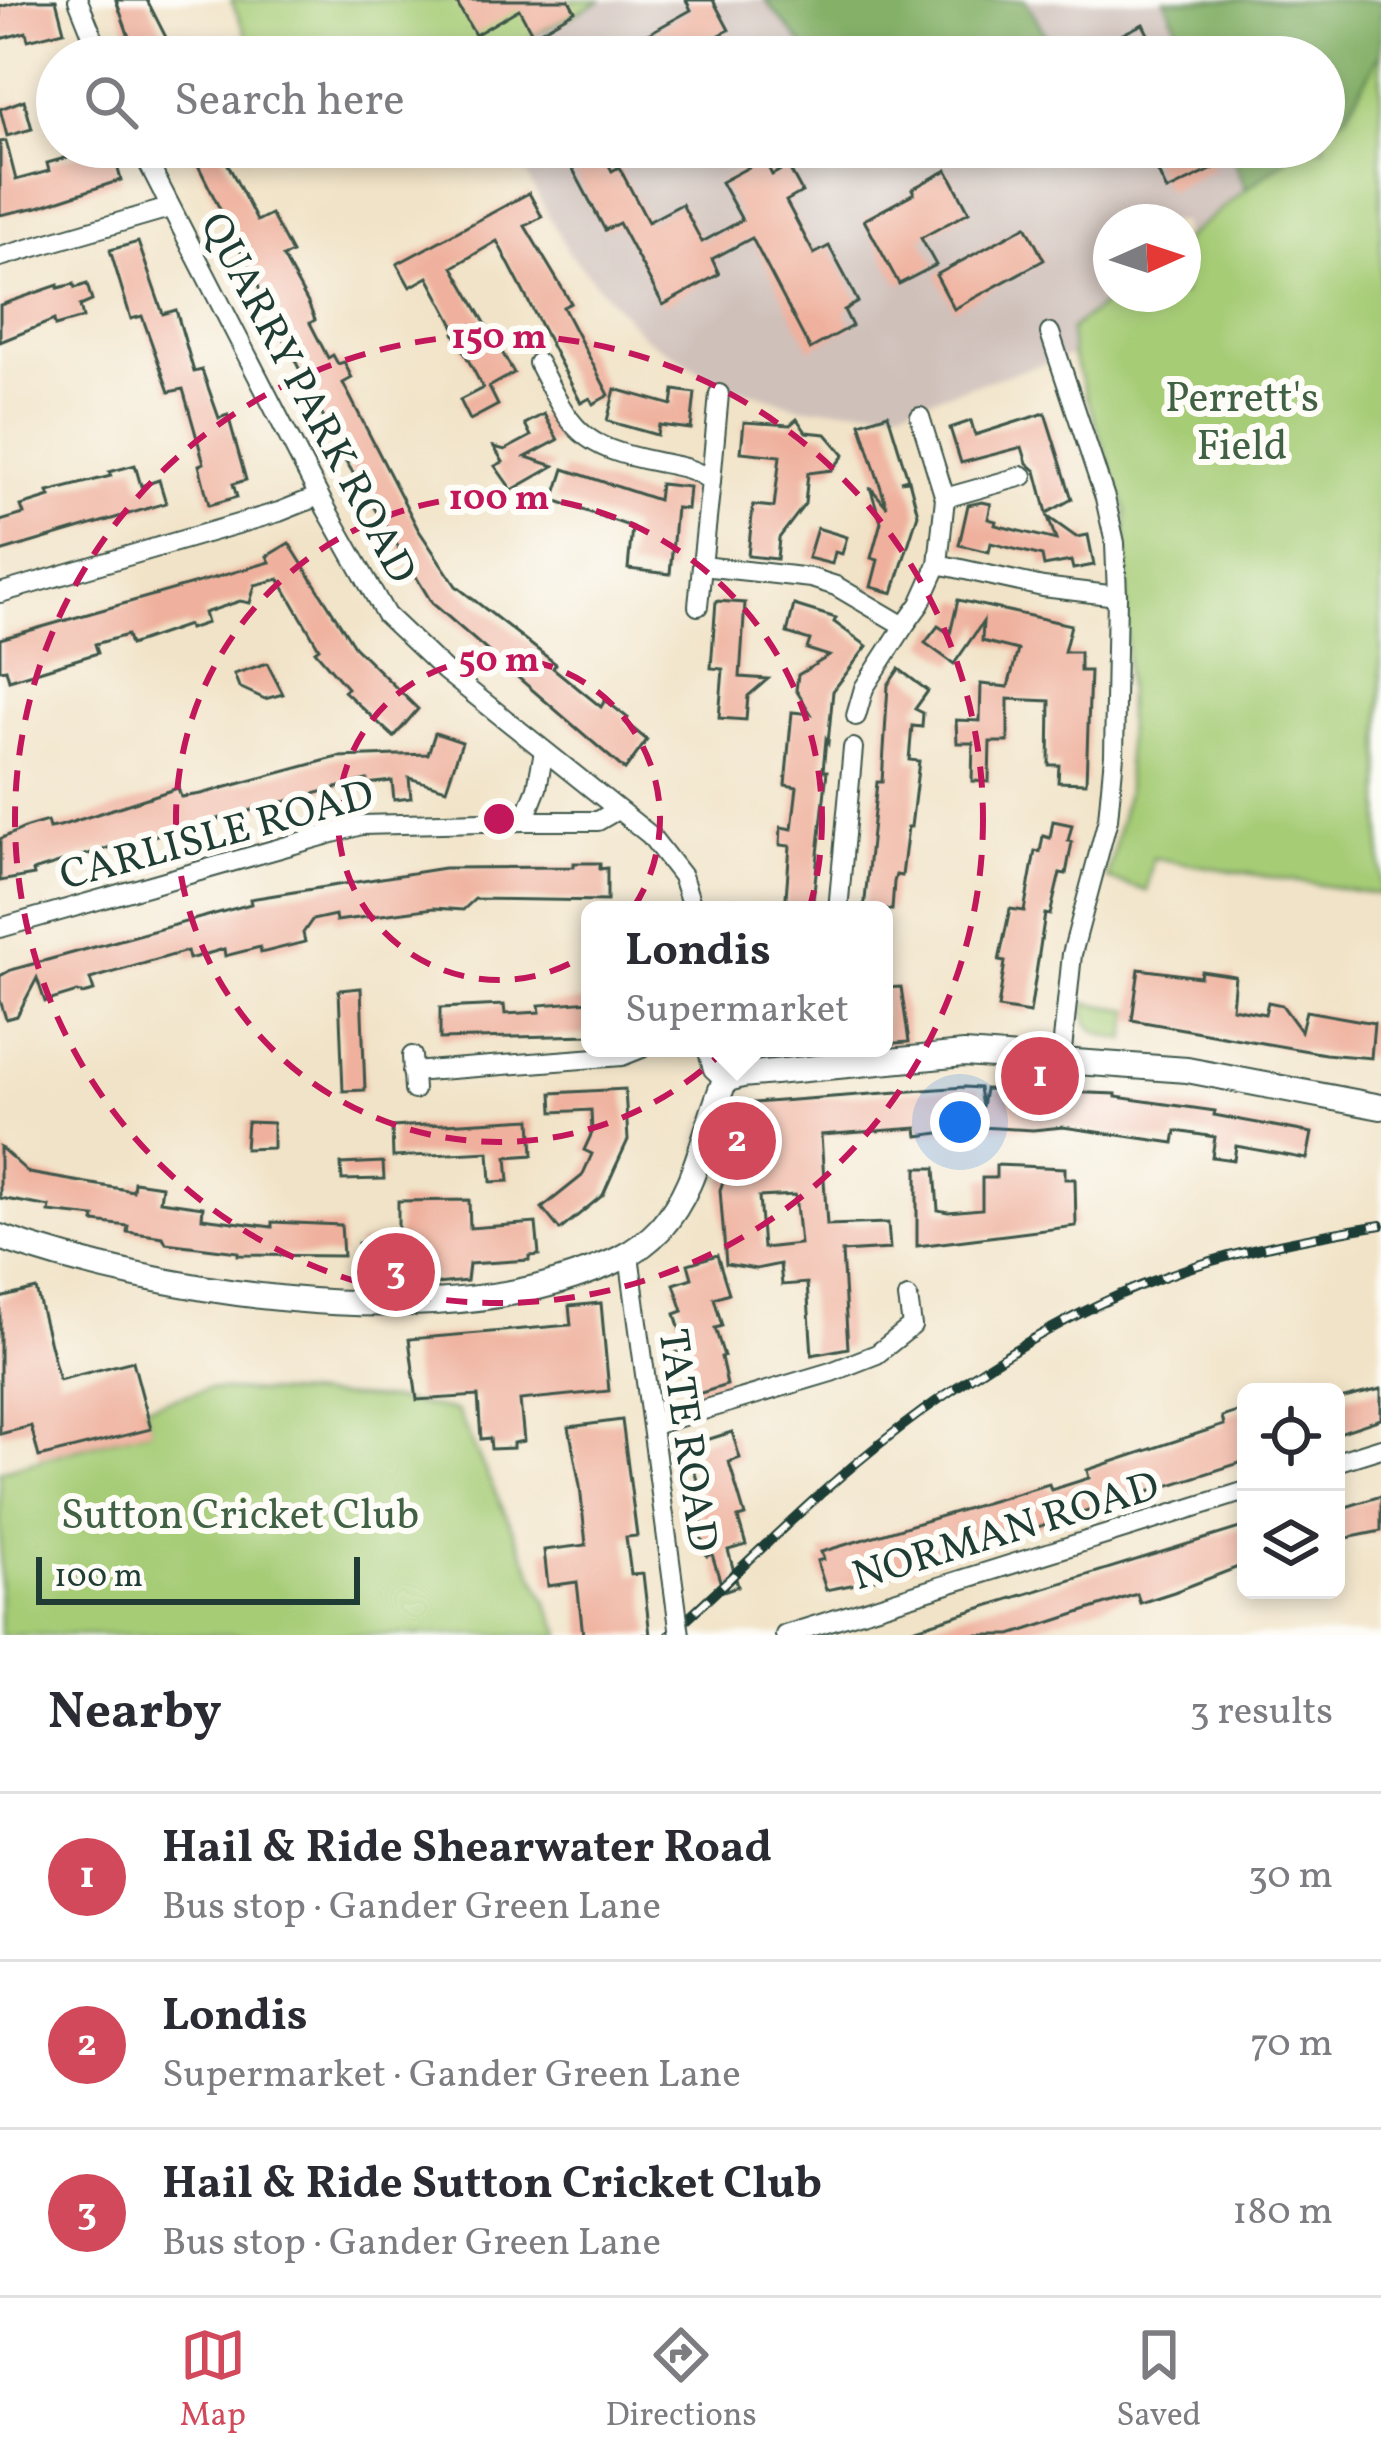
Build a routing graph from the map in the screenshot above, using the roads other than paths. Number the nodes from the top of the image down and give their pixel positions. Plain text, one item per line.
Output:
1 (77, 0) edge
2 (92, 36) edge
3 (150, 168) edge
4 (170, 208) junction
5 (0, 257) edge
6 (1050, 333) dead end
7 (542, 370) dead end
8 (719, 394) dead end
9 (920, 417) dead end
10 (1023, 476) dead end
11 (711, 482) junction
12 (319, 496) junction
13 (945, 498) junction
14 (938, 564) junction
15 (702, 566) junction
16 (0, 593) edge
17 (1117, 596) junction
18 (698, 606) dead end
19 (904, 626) junction
20 (856, 716) dead end
21 (853, 748) dead end
22 (544, 751) junction
23 (617, 810) junction
24 (524, 820) junction
25 (689, 901) edge
26 (839, 901) edge
27 (0, 928) edge
28 (893, 1055) edge
29 (610, 1057) edge
30 (709, 1057) edge
31 (835, 1057) edge
32 (1061, 1060) junction
33 (413, 1073) dead end
34 (724, 1080) junction
35 (1381, 1107) edge
36 (0, 1237) edge
37 (629, 1256) junction
38 (908, 1298) dead end
39 (653, 1426) junction
40 (1381, 1448) edge
41 (1345, 1459) edge
42 (1237, 1494) edge
43 (680, 1635) edge
44 (785, 1635) edge

1 - 2 street
3 - 4 street, QUARRY PARK ROAD
4 - 5 street
4 - 12 street, QUARRY PARK ROAD
6 - 17 street
7 - 11 street
8 - 11 street
9 - 13 street
10 - 13 street
11 - 15 street
12 - 16 street
12 - 22 street, QUARRY PARK ROAD
13 - 14 street
14 - 17 street
14 - 19 street
15 - 18 street
15 - 19 street
17 - 32 street
19 - 20 street
21 - 26 street
22 - 23 street, QUARRY PARK ROAD
22 - 24 street
23 - 24 street, CARLISLE ROAD
23 - 25 street, QUARRY PARK ROAD
24 - 27 street, CARLISLE ROAD
28 - 32 street
29 - 33 street
30 - 34 street
31 - 34 street
32 - 35 street
34 - 37 street
36 - 37 street
37 - 39 street, TATE ROAD
38 - 39 street
39 - 43 street, TATE ROAD, bridge
40 - 41 street
42 - 44 street, NORMAN ROAD

